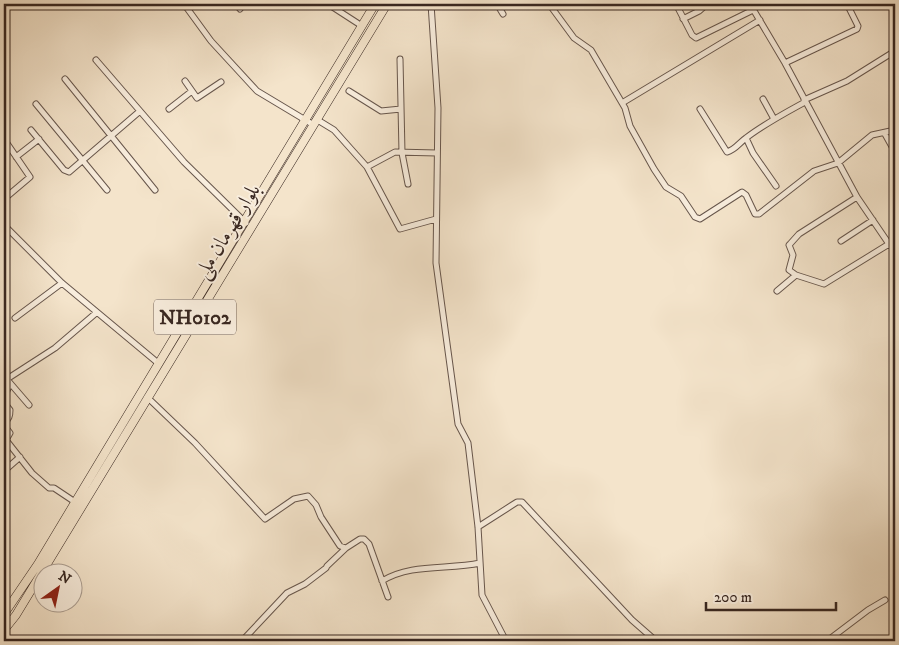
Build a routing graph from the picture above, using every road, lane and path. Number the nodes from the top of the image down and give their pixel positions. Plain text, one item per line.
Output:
1 (184, 4) edge
2 (328, 4) edge
3 (375, 4) edge
4 (387, 4) edge
5 (431, 4) edge
6 (497, 4) edge
7 (549, 4) edge
8 (676, 4) edge
9 (707, 4) edge
10 (750, 4) edge
11 (847, 4) edge
12 (754, 10) junction
13 (503, 14) dead end
14 (684, 19) junction
15 (760, 20) junction
16 (362, 26) junction
17 (895, 51) edge
18 (400, 59) dead end
19 (96, 60) dead end
20 (785, 63) junction
21 (65, 79) dead end
22 (185, 81) dead end
23 (222, 82) dead end
24 (192, 91) junction
25 (349, 92) dead end
26 (763, 99) dead end
27 (805, 101) junction
28 (622, 103) junction
29 (36, 104) dead end
30 (169, 109) dead end
31 (401, 109) junction
32 (700, 109) dead end
33 (140, 111) junction
34 (774, 119) junction
35 (311, 121) junction
36 (31, 130) dead end
37 (895, 130) edge
38 (885, 134) junction
39 (112, 136) junction
40 (746, 138) junction
41 (4, 139) edge
42 (39, 139) junction
43 (895, 152) edge
44 (402, 153) junction
45 (437, 153) junction
46 (16, 157) junction
47 (83, 161) junction
48 (838, 163) junction
49 (367, 167) junction
50 (408, 184) dead end
51 (776, 186) dead end
52 (107, 190) dead end
53 (155, 190) dead end
54 (857, 197) junction
55 (4, 199) edge
56 (436, 219) junction
57 (873, 220) junction
58 (247, 224) junction
59 (4, 226) edge
60 (841, 241) dead end
61 (893, 246) edge
62 (796, 275) junction
63 (62, 283) junction
64 (777, 291) dead end
65 (96, 313) junction
66 (14, 318) dead end
67 (158, 363) junction
68 (5, 378) edge
69 (147, 397) junction
70 (4, 398) edge
71 (5, 405) edge
72 (29, 405) dead end
73 (4, 424) edge
74 (20, 457) junction
75 (4, 472) edge
76 (75, 502) junction
77 (478, 527) junction
78 (346, 548) junction
79 (480, 564) junction
80 (382, 581) junction
81 (388, 597) dead end
82 (885, 600) dead end
83 (4, 614) edge
84 (4, 630) edge
85 (4, 636) edge
86 (8, 641) edge
87 (242, 641) edge
88 (506, 641) edge
89 (656, 641) edge
90 (827, 641) edge

1 - 35 street
2 - 16 street
3 - 16 highway, بلوار قهرمان ملی / NH0102
4 - 35 highway, بلوار قهرمان ملی / NH0102
5 - 45 street
6 - 13 street
7 - 28 street
8 - 14 street
9 - 14 street
10 - 12 street
11 - 20 street
12 - 14 street
12 - 15 street
15 - 20 street
15 - 28 street
16 - 35 highway, بلوار قهرمان ملی / NH0102
17 - 27 street
18 - 31 street
19 - 33 street
20 - 27 street
21 - 39 street
22 - 24 street
23 - 24 street
24 - 30 street
25 - 31 street
26 - 34 street
27 - 34 street
27 - 48 street
28 - 48 street
29 - 47 street
31 - 44 street
32 - 40 street
33 - 39 street
33 - 58 street
34 - 40 street
35 - 49 street
35 - 58 highway, بلوار قهرمان ملی / NH0102
36 - 42 street
37 - 38 street
38 - 43 street
38 - 48 street
39 - 47 street
39 - 53 street
40 - 51 street
41 - 46 street
42 - 46 street
42 - 47 street
44 - 45 street
44 - 49 street
44 - 50 street
45 - 56 street
46 - 55 street
47 - 52 street
48 - 54 street
49 - 56 street
54 - 57 street
54 - 62 street
56 - 77 street
57 - 60 street
57 - 61 street
58 - 67 highway, بلوار قهرمان ملی / NH0102
58 - 69 highway, بلوار قهرمان ملی / NH0102
59 - 63 street
61 - 62 street
62 - 64 street
63 - 65 street
63 - 66 street
65 - 67 street
65 - 68 street
67 - 76 highway, بلوار قهرمان ملی / NH0102
68 - 70 street
68 - 72 street
69 - 78 street
69 - 84 highway, بلوار قهرمان ملی / NH0102
71 - 73 street
73 - 74 street
74 - 75 street
74 - 76 street
76 - 83 highway, بلوار قهرمان ملی / NH0102
77 - 79 street
77 - 89 street
78 - 80 street
78 - 87 street
79 - 80 street
79 - 88 street
80 - 81 street
82 - 90 street
85 - 86 street

